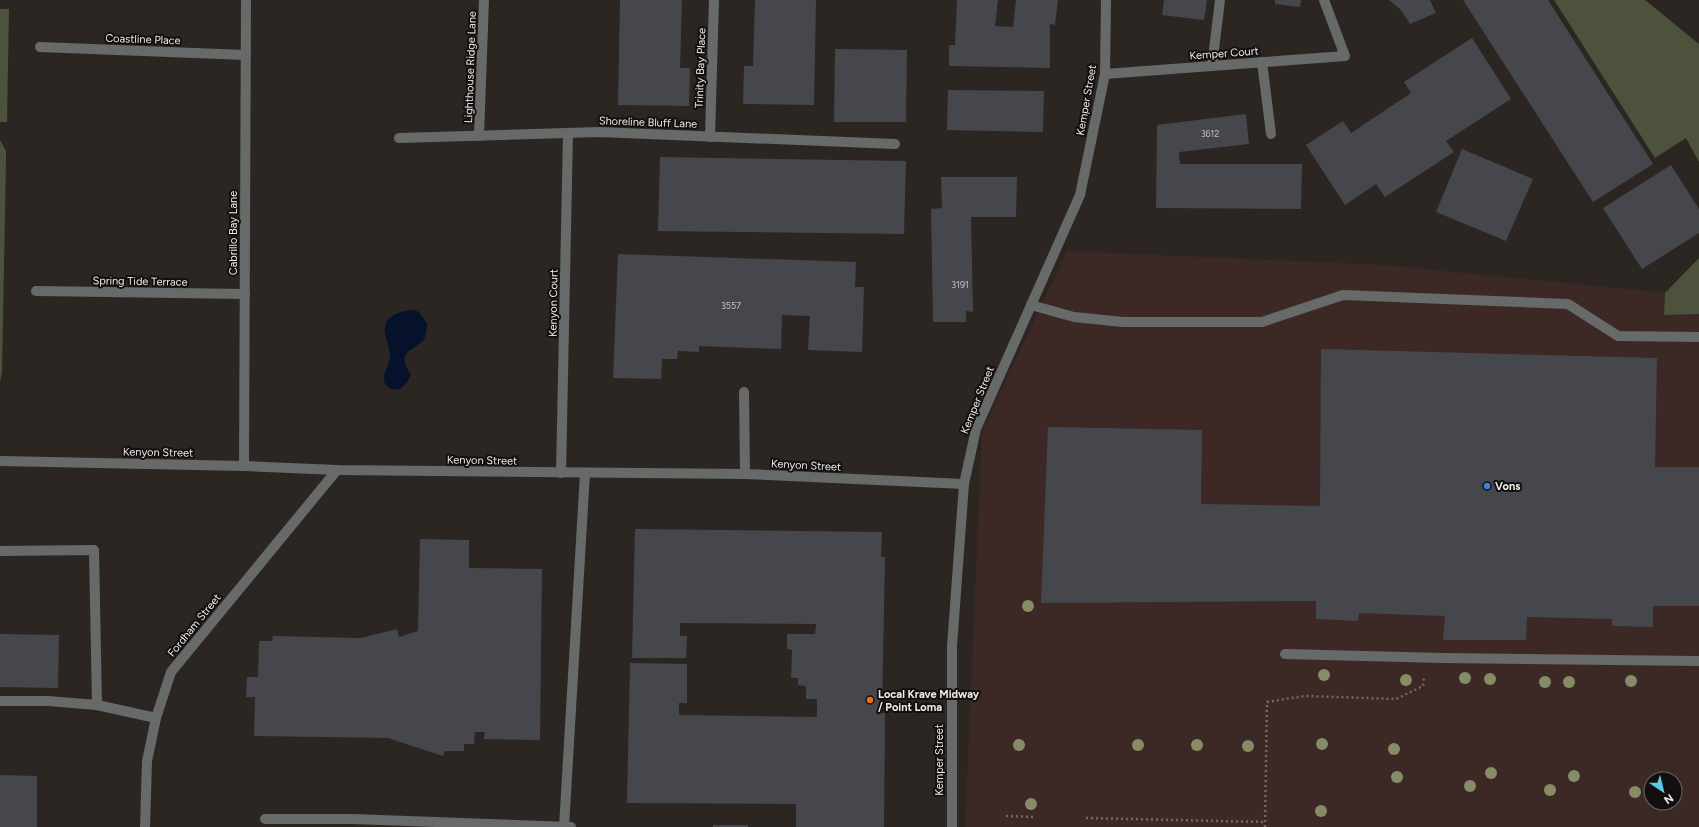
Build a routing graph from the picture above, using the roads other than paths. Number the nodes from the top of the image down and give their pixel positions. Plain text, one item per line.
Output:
1 (246, 0) edge
2 (484, 0) edge
3 (714, 0) edge
4 (1106, 0) edge
5 (1220, 0) edge
6 (1324, 0) edge
7 (40, 47) dead end
8 (246, 55) junction
9 (1262, 62) junction
10 (1212, 66) junction
11 (1105, 74) junction
12 (568, 133) junction
13 (1271, 134) dead end
14 (479, 136) junction
15 (710, 137) junction
16 (399, 138) dead end
17 (895, 144) dead end
18 (36, 291) dead end
19 (245, 294) junction
20 (1031, 305) junction
21 (1699, 337) edge
22 (744, 392) dead end
23 (0, 461) edge
24 (244, 466) junction
25 (337, 470) junction
26 (561, 473) junction
27 (585, 473) junction
28 (745, 474) junction
29 (964, 484) junction
30 (0, 551) edge
31 (1285, 654) dead end
32 (1699, 661) edge
33 (0, 701) edge
34 (97, 705) junction
35 (156, 718) junction
36 (265, 819) dead end
37 (145, 827) edge
38 (564, 827) edge
39 (570, 827) edge
40 (952, 827) edge

1 - 8 street, Cabrillo Bay Lane
2 - 14 street, Lighthouse Ridge Lane
3 - 15 street, Trinity Bay Place
4 - 11 street, Kemper Street
5 - 10 street
6 - 9 street, Kemper Court
7 - 8 street, Coastline Place
8 - 19 street, Cabrillo Bay Lane
9 - 10 street, Kemper Court
9 - 13 street
10 - 11 street, Kemper Court
11 - 20 street, Kemper Street
12 - 14 street, Shoreline Bluff Lane
12 - 15 street, Shoreline Bluff Lane
12 - 26 street, Kenyon Court
14 - 16 street, Shoreline Bluff Lane
15 - 17 street, Shoreline Bluff Lane
18 - 19 street, Spring Tide Terrace
19 - 24 street, Cabrillo Bay Lane
20 - 21 street
20 - 29 street, Kemper Street
22 - 28 street
23 - 24 street, Kenyon Street
24 - 25 street, Kenyon Street
25 - 26 street, Kenyon Street
25 - 35 street, Fordham Street
26 - 27 street, Kenyon Street
27 - 28 street, Kenyon Street
27 - 38 street
28 - 29 street, Kenyon Street
29 - 40 street, Kemper Street
30 - 34 street
31 - 32 street
33 - 34 street
34 - 35 street
35 - 37 street, Fordham Street
36 - 38 street
38 - 39 street

